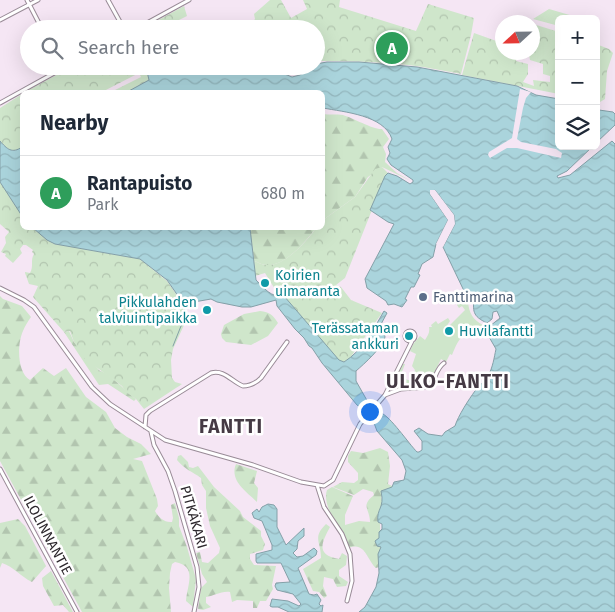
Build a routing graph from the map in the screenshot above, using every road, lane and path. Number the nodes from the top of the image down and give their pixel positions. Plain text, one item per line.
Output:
1 (27, 0) edge
2 (38, 0) edge
3 (108, 0) edge
4 (189, 0) edge
5 (29, 5) junction
6 (0, 20) edge
7 (37, 20) edge
8 (119, 20) edge
9 (152, 20) edge
10 (49, 75) edge
11 (21, 90) edge
12 (20, 91) edge
13 (1, 101) edge
14 (0, 288) edge
15 (406, 339) junction
16 (412, 341) junction
17 (287, 342) dead end
18 (407, 350) junction
19 (444, 363) dead end
20 (384, 396) junction
21 (144, 427) junction
22 (151, 431) junction
23 (0, 469) edge
24 (317, 485) junction
25 (347, 601) dead end
26 (77, 612) edge
27 (194, 612) edge

1 - 5 street
2 - 5 street
3 - 8 street
4 - 9 street
5 - 6 street
5 - 7 street
10 - 11 street
12 - 13 street
14 - 21 street
15 - 16 street
15 - 16 street
15 - 18 street
16 - 18 street
17 - 21 street
18 - 20 street
19 - 20 street
20 - 24 street
21 - 22 street
22 - 24 street
22 - 27 street, PITKÄKARI
23 - 26 street, ILOLINNANTIE
24 - 25 street

